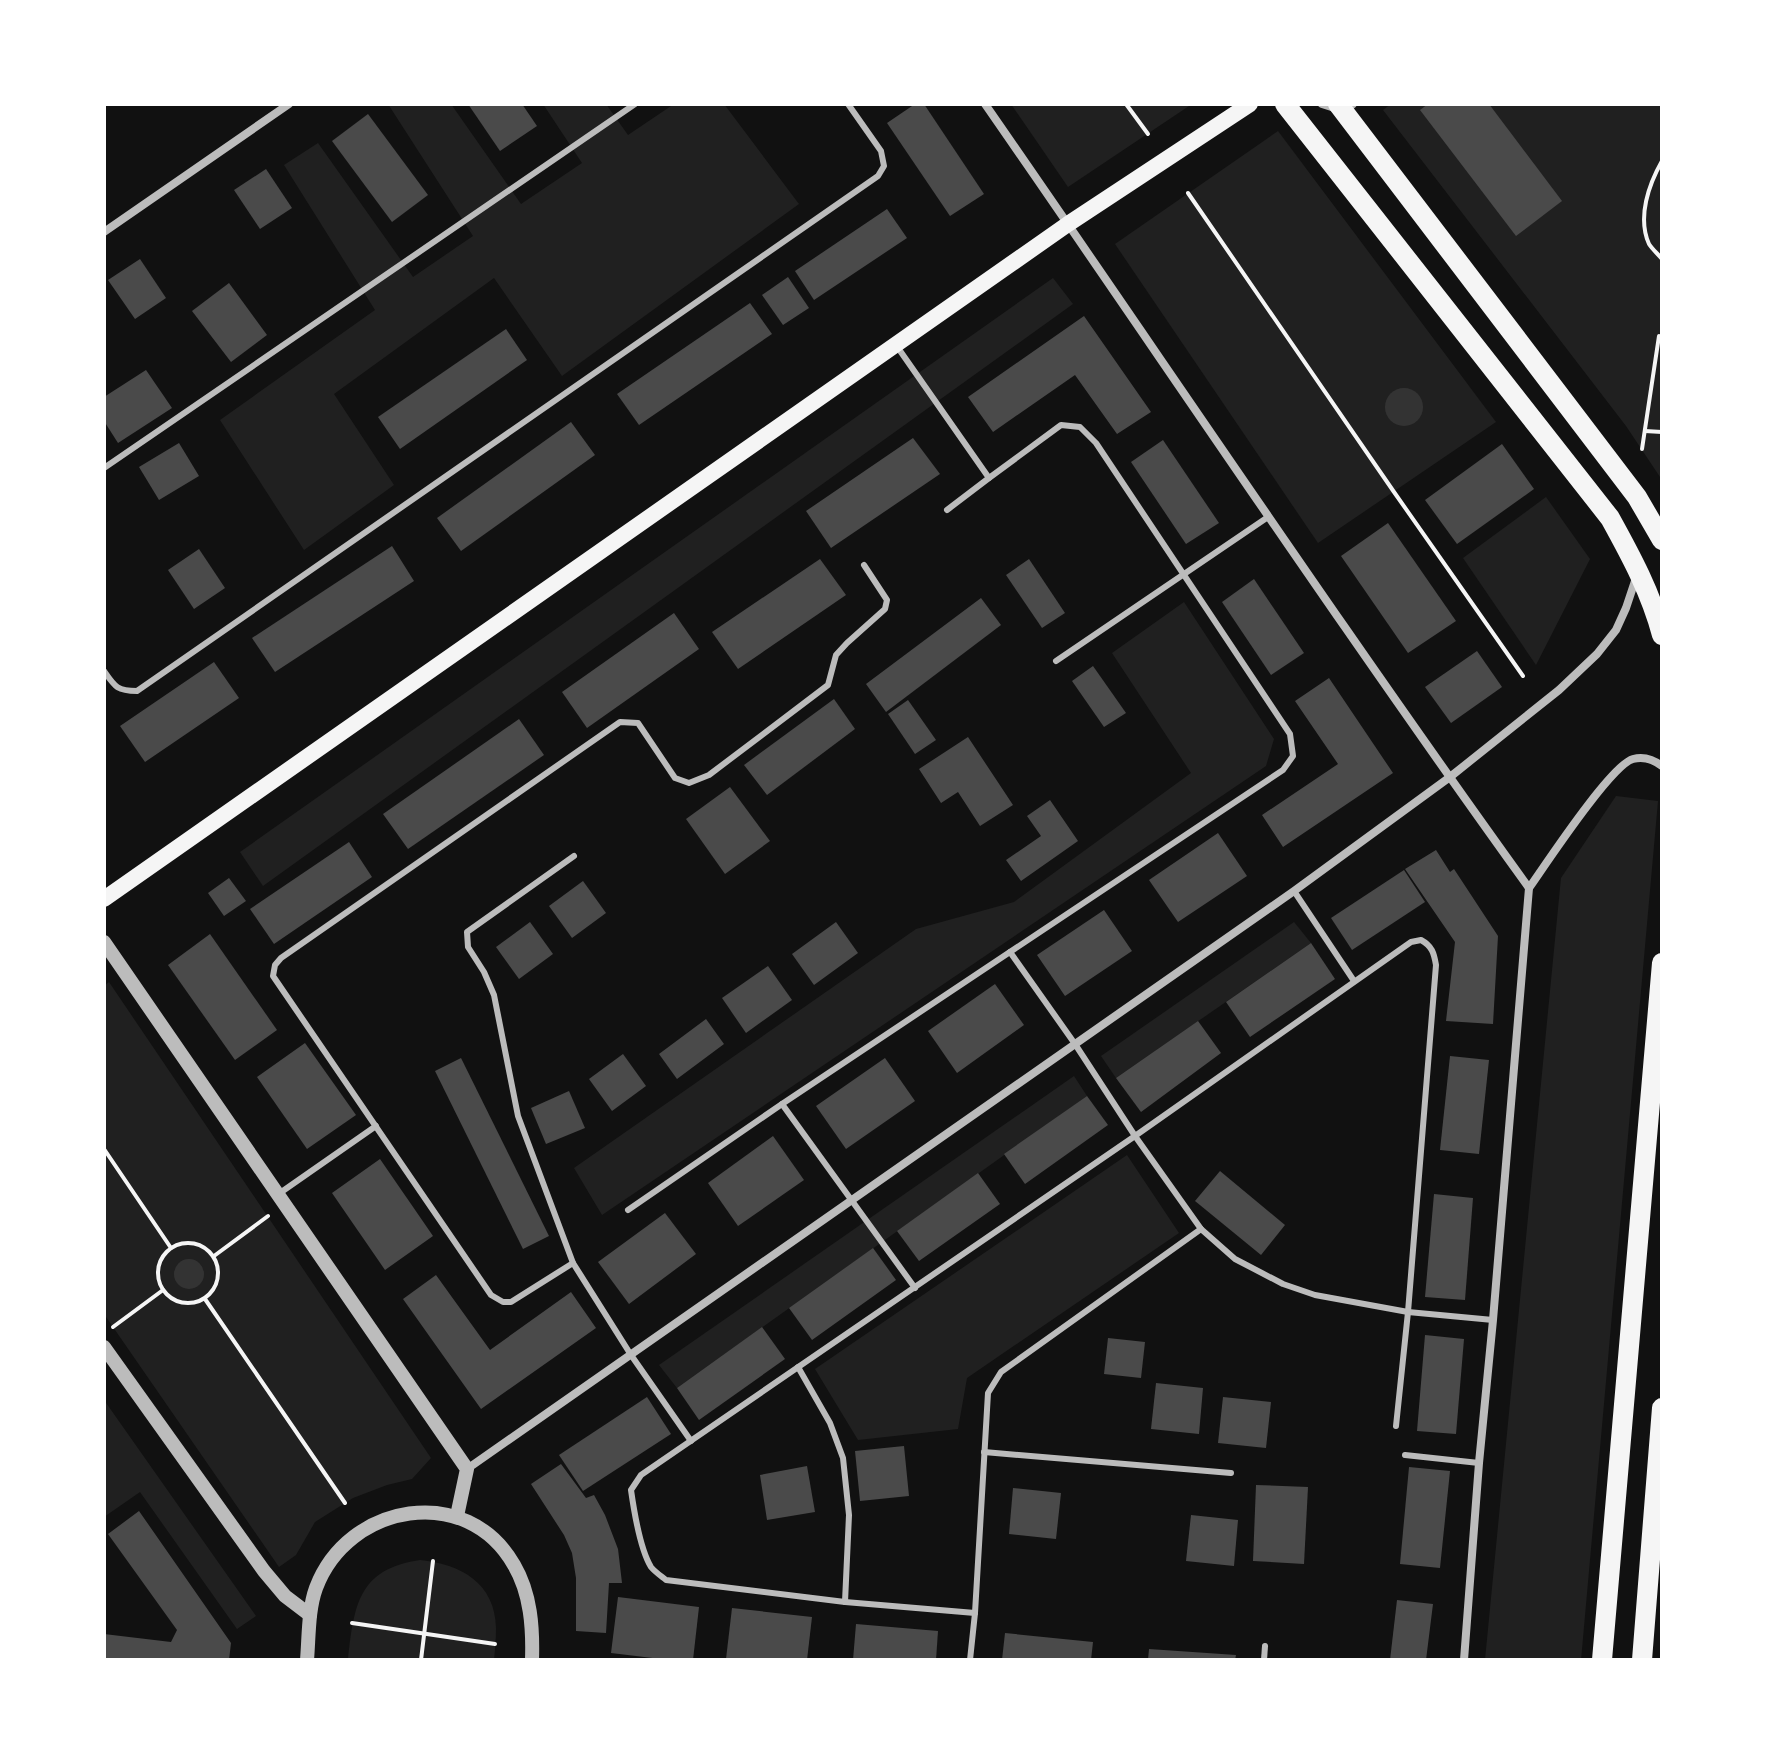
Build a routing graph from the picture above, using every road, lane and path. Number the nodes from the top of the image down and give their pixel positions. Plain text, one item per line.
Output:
1 (289, 104) edge
2 (635, 104) edge
3 (848, 104) edge
4 (985, 104) edge
5 (1126, 104) edge
6 (1250, 104) edge
7 (1285, 104) edge
8 (1322, 104) edge
9 (1345, 106) edge
10 (1148, 134) dead end
11 (1662, 161) edge
12 (1188, 193) dead end
13 (1068, 224) junction
14 (104, 232) edge
15 (1662, 259) edge
16 (1659, 336) dead end
17 (896, 345) junction
18 (1645, 431) junction
19 (1662, 432) edge
20 (1642, 449) dead end
21 (104, 468) edge
22 (989, 478) junction
23 (947, 510) dead end
24 (1268, 517) junction
25 (1662, 540) edge
26 (864, 565) dead end
27 (1638, 570) junction
28 (1182, 574) junction
29 (1662, 635) edge
30 (1056, 661) dead end
31 (104, 671) edge
32 (1523, 676) dead end
33 (1662, 766) edge
34 (1450, 777) junction
35 (574, 856) dead end
36 (1529, 888) junction
37 (1294, 891) junction
38 (104, 899) edge
39 (104, 942) edge
40 (1010, 952) junction
41 (1662, 963) edge
42 (1354, 981) junction
43 (1075, 1044) junction
44 (782, 1104) junction
45 (376, 1126) junction
46 (1135, 1136) junction
47 (104, 1149) edge
48 (277, 1195) junction
49 (852, 1201) junction
50 (628, 1210) dead end
51 (268, 1216) dead end
52 (1201, 1229) junction
53 (171, 1248) junction
54 (214, 1256) junction
55 (573, 1263) junction
56 (915, 1288) junction
57 (163, 1290) junction
58 (205, 1299) junction
59 (1408, 1312) junction
60 (1493, 1320) junction
61 (113, 1327) dead end
62 (104, 1347) edge
63 (631, 1355) junction
64 (798, 1367) junction
65 (1662, 1408) edge
66 (1396, 1426) dead end
67 (691, 1441) junction
68 (984, 1452) junction
69 (1405, 1455) dead end
70 (1479, 1463) junction
71 (467, 1469) junction
72 (1231, 1473) dead end
73 (345, 1503) dead end
74 (457, 1516) junction
75 (433, 1561) dead end
76 (845, 1602) junction
77 (975, 1613) junction
78 (310, 1615) junction
79 (352, 1623) dead end
80 (424, 1634) junction
81 (495, 1644) dead end
82 (1265, 1646) dead end
83 (307, 1660) edge
84 (421, 1660) edge
85 (532, 1660) edge
86 (970, 1660) edge
87 (1264, 1660) edge
88 (1464, 1660) edge
89 (1602, 1660) edge
90 (1642, 1660) edge

1 - 14 street
2 - 21 lane
3 - 31 lane
4 - 13 street
5 - 10 path
6 - 13 main road
7 - 27 main road
8 - 9 street
9 - 25 main road
11 - 15 path
12 - 32 path
13 - 17 main road
13 - 24 street
16 - 18 path
17 - 22 lane
17 - 38 main road
18 - 19 path
18 - 20 path
22 - 23 lane
22 - 28 lane
24 - 28 lane
24 - 34 street
26 - 45 lane
27 - 29 main road
27 - 34 street
28 - 30 lane
28 - 40 lane
33 - 36 street
34 - 36 street
34 - 37 street
35 - 55 lane
36 - 60 street
37 - 42 lane
37 - 43 street
39 - 48 street
40 - 43 lane
40 - 44 lane
41 - 89 main road
42 - 46 lane
42 - 59 lane
43 - 46 lane
43 - 49 street
44 - 49 lane
44 - 50 lane
45 - 48 lane
45 - 55 lane
46 - 52 lane
46 - 56 lane
47 - 53 path
48 - 71 street
49 - 56 lane
49 - 63 street
51 - 54 path
52 - 59 lane
52 - 68 lane
53 - 54 path
53 - 57 path
54 - 58 path
55 - 63 lane
56 - 64 lane
57 - 58 path
57 - 61 path
58 - 73 path
59 - 60 lane
59 - 66 lane
60 - 70 street
62 - 78 street
63 - 67 lane
63 - 71 street
64 - 67 lane
64 - 76 lane
65 - 90 main road
67 - 76 lane
68 - 72 lane
68 - 77 lane
69 - 70 lane
70 - 88 street
71 - 74 street
74 - 78 street
74 - 85 street
75 - 80 path
76 - 77 lane
77 - 86 lane
78 - 83 street
79 - 80 path
80 - 81 path
80 - 84 path
82 - 87 lane

